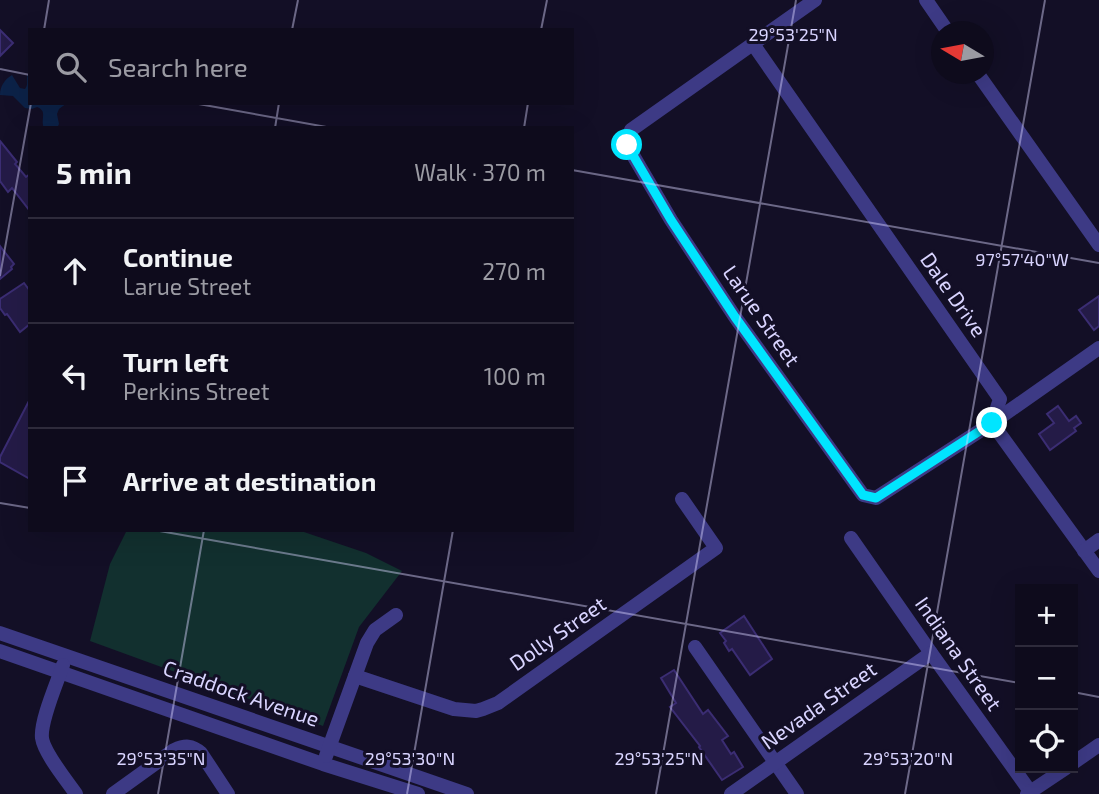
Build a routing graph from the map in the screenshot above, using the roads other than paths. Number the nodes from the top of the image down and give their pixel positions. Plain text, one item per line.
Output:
1 (815, 0) edge
2 (926, 0) edge
3 (940, 21) edge
4 (753, 44) junction
5 (985, 84) edge
6 (1099, 245) edge
7 (1099, 348) edge
8 (992, 423) junction
9 (682, 499) dead end
10 (851, 538) dead end
11 (1099, 540) edge
12 (1084, 551) junction
13 (1099, 571) edge
14 (396, 615) dead end
15 (0, 634) edge
16 (695, 647) dead end
17 (0, 652) edge
18 (931, 653) junction
19 (66, 656) junction
20 (60, 673) junction
21 (355, 676) junction
22 (1099, 745) edge
23 (329, 747) junction
24 (1078, 760) edge
25 (776, 763) junction
26 (323, 764) junction
27 (402, 772) junction
28 (1059, 773) edge
29 (396, 790) edge
30 (1030, 793) edge
31 (76, 794) edge
32 (113, 794) edge
33 (228, 794) edge
34 (418, 794) edge
35 (467, 794) edge
36 (731, 794) edge
37 (797, 794) edge

1 - 4 street
2 - 3 street
4 - 8 street, Dale Drive
4 - 8 street, Larue Street
5 - 6 street
7 - 8 street
8 - 12 street
9 - 21 street, Dolly Street
10 - 18 street, Indiana Street
11 - 12 street
12 - 13 street
14 - 21 street
15 - 19 street, Craddock Avenue
16 - 25 street
17 - 20 street, Craddock Avenue
18 - 25 street, Nevada Street
18 - 30 street, Indiana Street
19 - 20 street
19 - 23 street, Craddock Avenue
20 - 26 street, Craddock Avenue
20 - 31 street
21 - 23 street
22 - 24 street
23 - 26 street
23 - 27 street, Craddock Avenue
25 - 36 street, Nevada Street
25 - 37 street
26 - 29 street, Craddock Avenue
27 - 29 street
27 - 35 street, Craddock Avenue
28 - 30 street
29 - 34 street, Craddock Avenue
32 - 33 street

